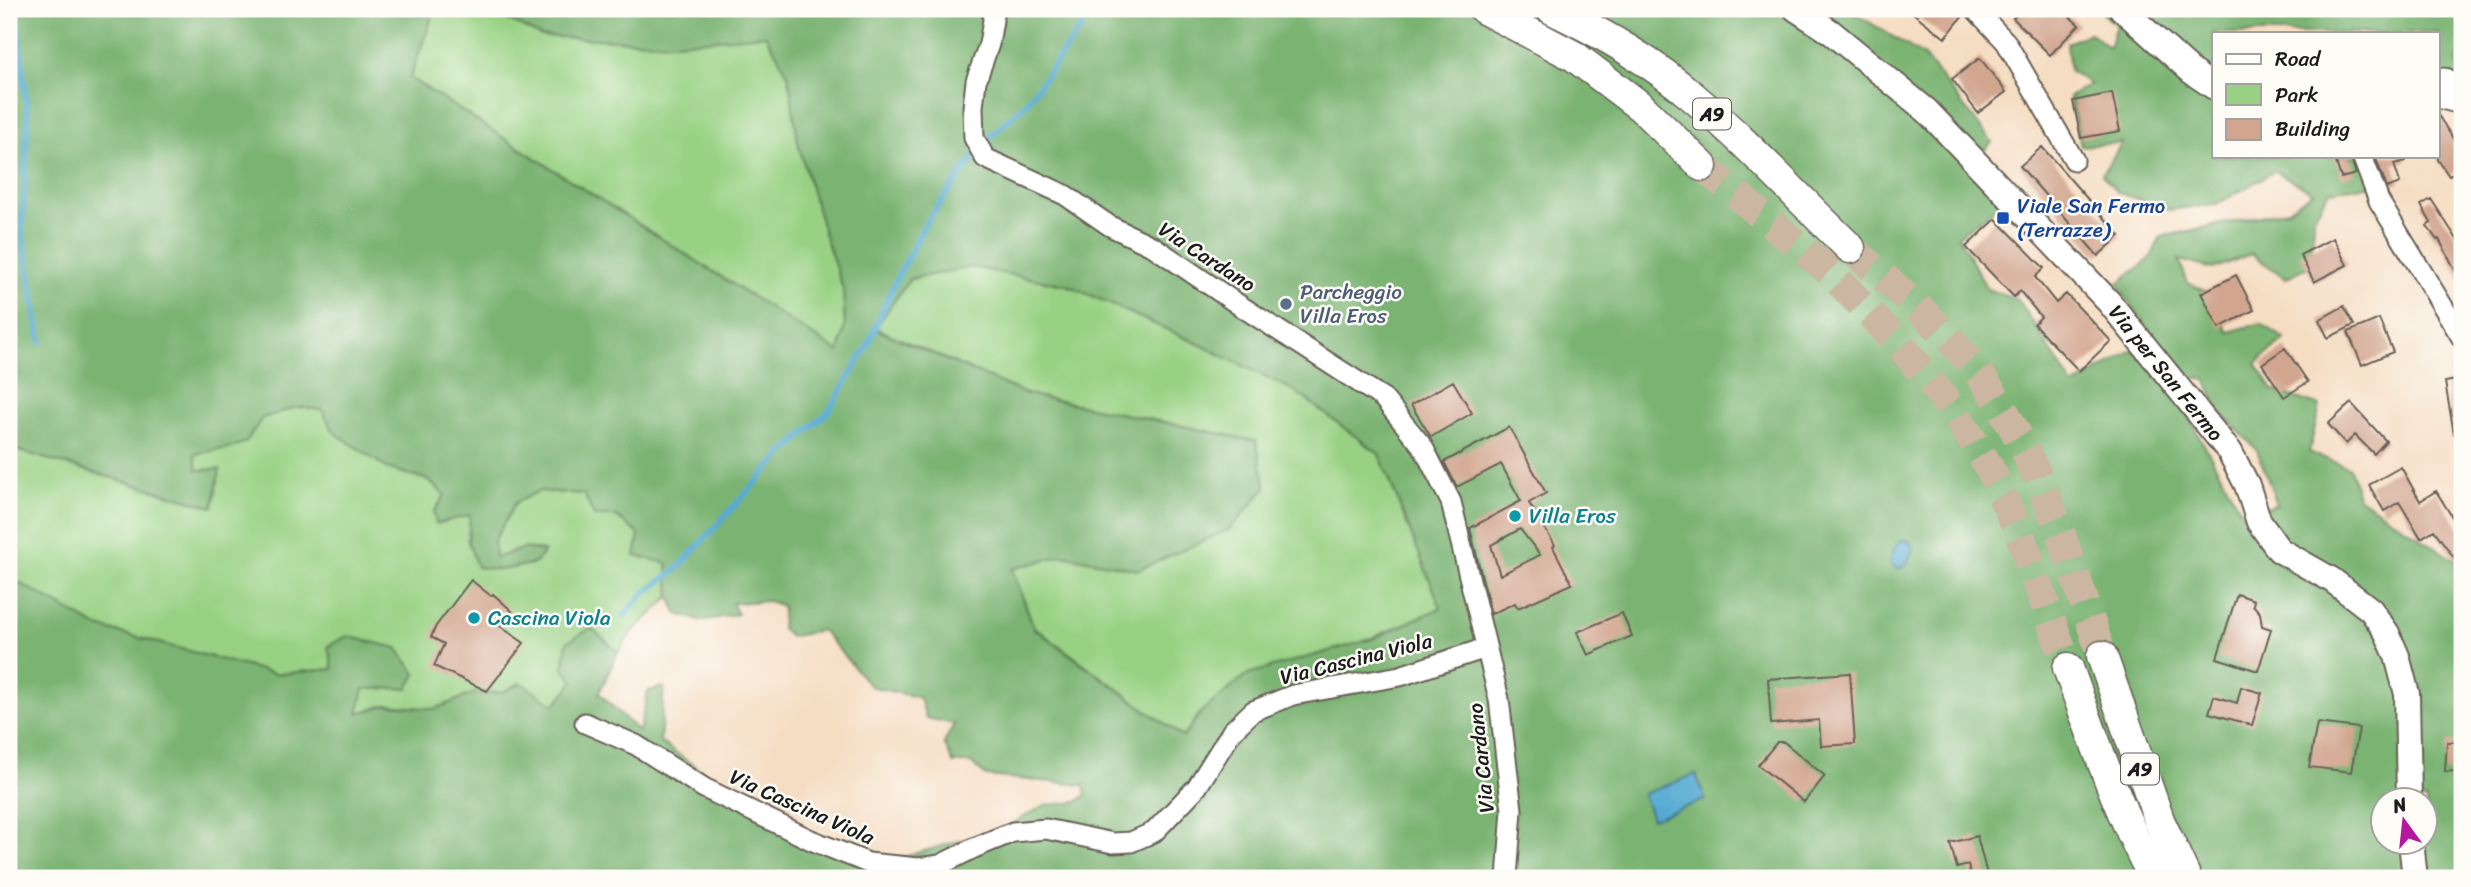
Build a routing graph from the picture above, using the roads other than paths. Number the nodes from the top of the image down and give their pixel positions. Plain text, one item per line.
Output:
1 (992, 9) edge
2 (1552, 9) edge
3 (1796, 9) edge
4 (1975, 9) edge
5 (2122, 9) edge
6 (1494, 13) edge
7 (2440, 80) edge
8 (2212, 86) edge
9 (2462, 90) edge
10 (2440, 99) edge
11 (2462, 109) edge
12 (2363, 158) edge
13 (2074, 160) dead end
14 (1702, 166) tunnel mouth
15 (1850, 247) tunnel mouth
16 (2462, 338) edge
17 (1486, 648) junction
18 (2102, 656) tunnel mouth
19 (2068, 668) tunnel mouth
20 (585, 723) dead end
21 (2409, 786) edge
22 (2413, 856) edge
23 (1507, 878) edge
24 (2154, 878) edge
25 (2186, 878) edge
26 (2415, 878) edge

1 - 17 street, Via Cardano
2 - 15 highway, A9
3 - 21 main road, Via per San Fermo
4 - 13 street
5 - 8 main road
6 - 14 highway, A9
7 - 9 main road
10 - 11 street
12 - 16 street
17 - 20 street, Via Cascina Viola
17 - 23 street, Via Cardano
18 - 25 highway, A9
19 - 24 highway, A9
22 - 26 main road

